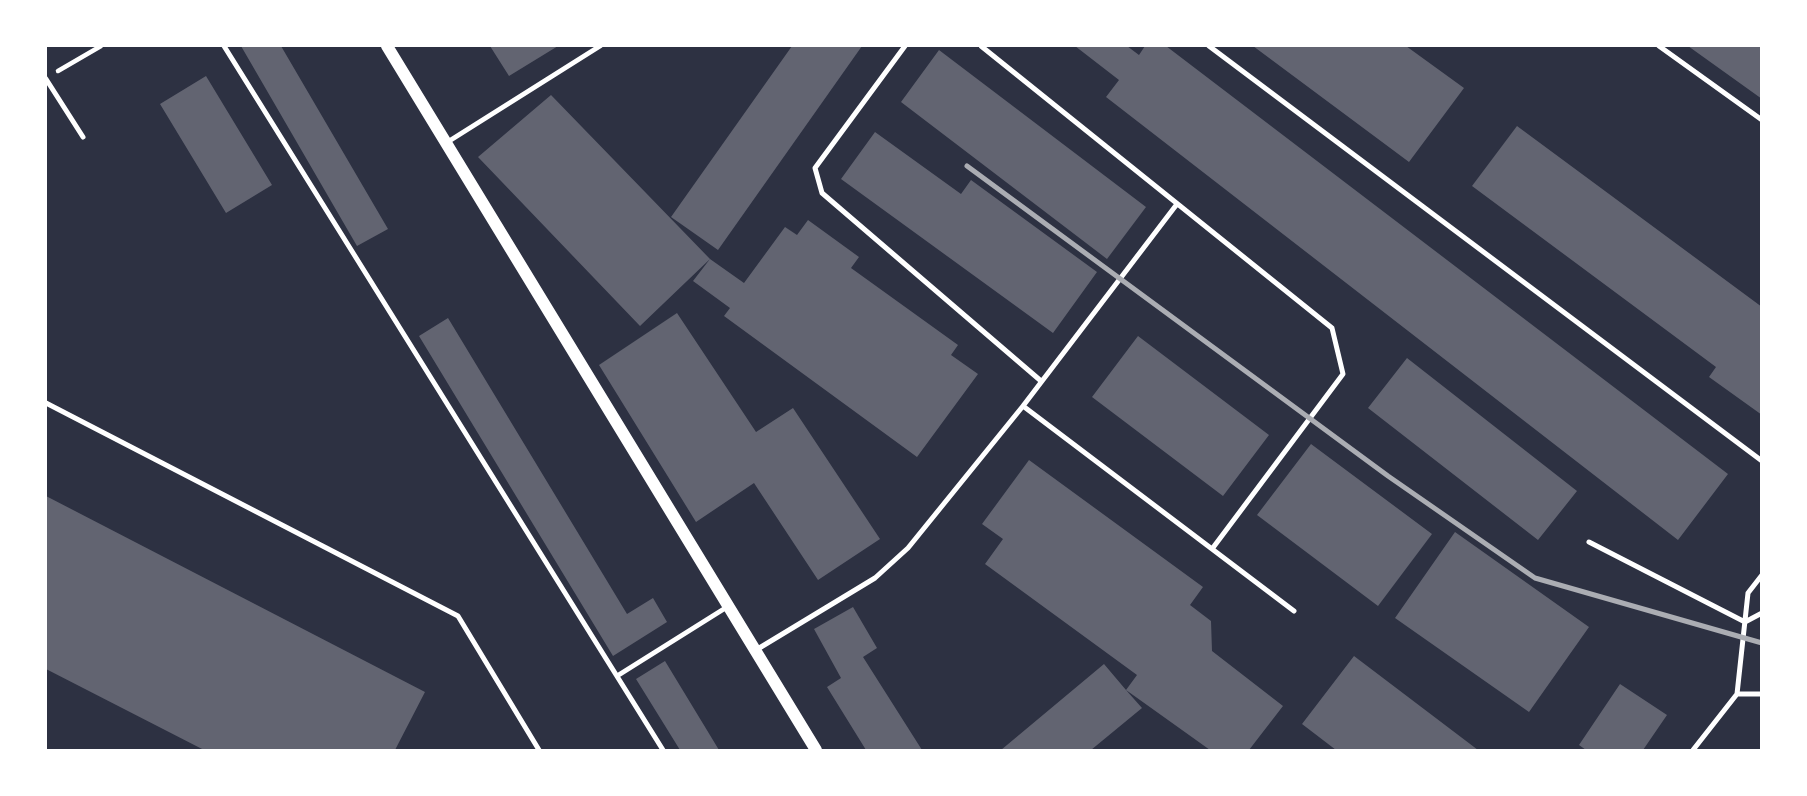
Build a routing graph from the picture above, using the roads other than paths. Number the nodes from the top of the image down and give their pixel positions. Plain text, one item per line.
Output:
1 (224, 46) edge
2 (387, 46) edge
3 (600, 46) edge
4 (905, 46) edge
5 (981, 46) edge
6 (1209, 46) edge
7 (1659, 46) edge
8 (46, 79) edge
9 (1762, 120) edge
10 (83, 137) dead end
11 (446, 143) junction
12 (1177, 204) junction
13 (1041, 381) junction
14 (46, 403) edge
15 (1023, 406) junction
16 (1762, 461) edge
17 (1589, 542) dead end
18 (1212, 548) junction
19 (1762, 575) edge
20 (728, 606) junction
21 (1294, 611) dead end
22 (1762, 612) edge
23 (1745, 622) junction
24 (754, 652) junction
25 (617, 676) junction
26 (1737, 694) junction
27 (1762, 694) edge
28 (538, 751) edge
29 (663, 751) edge
30 (816, 751) edge
31 (1693, 751) edge

1 - 25 lane
2 - 11 street
3 - 11 lane
4 - 13 lane
5 - 12 lane
6 - 16 lane
7 - 9 lane
8 - 10 lane
11 - 20 street
12 - 13 lane
12 - 18 lane
13 - 15 lane
14 - 28 lane
15 - 18 lane
15 - 24 lane
17 - 23 lane
18 - 21 lane
19 - 23 lane
20 - 24 street
20 - 25 lane
22 - 23 lane
23 - 26 lane
24 - 30 street
25 - 29 lane
26 - 27 lane
26 - 31 lane

